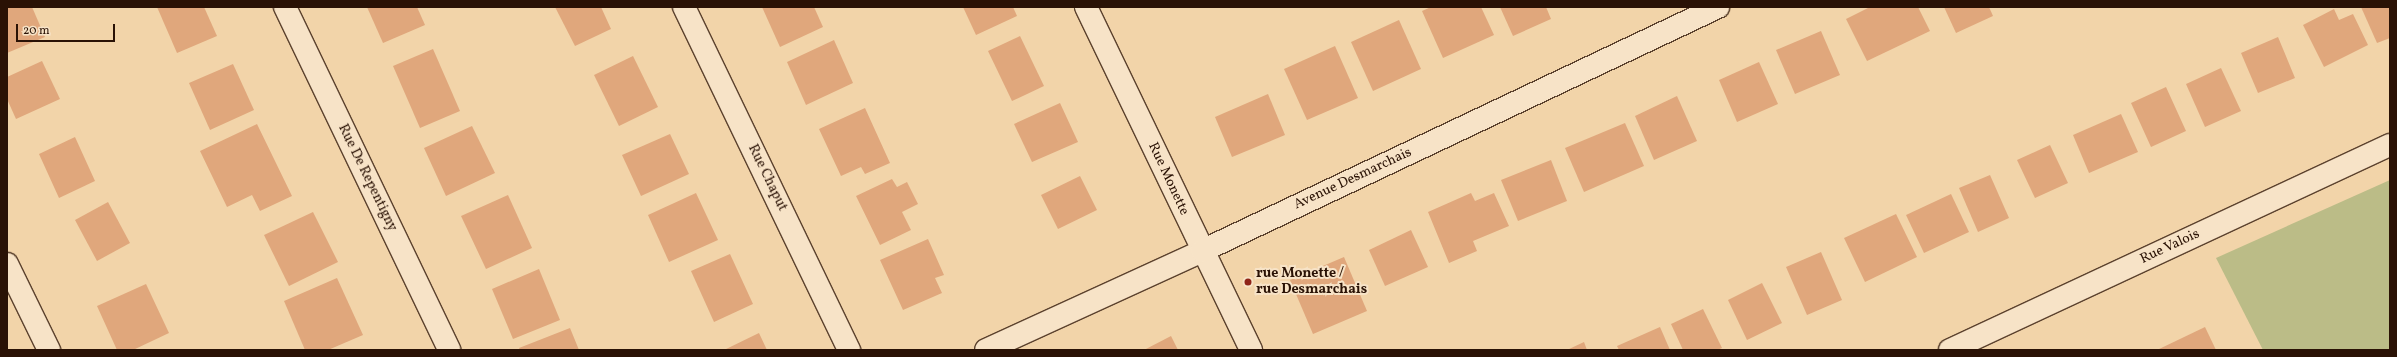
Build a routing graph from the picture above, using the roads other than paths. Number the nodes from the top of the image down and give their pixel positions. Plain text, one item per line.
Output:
1 (285, 7) edge
2 (684, 7) edge
3 (1086, 7) edge
4 (1718, 7) edge
5 (2390, 145) edge
6 (1202, 251) junction
7 (7, 264) edge
8 (49, 350) edge
9 (449, 350) edge
10 (849, 350) edge
11 (986, 350) edge
12 (1251, 350) edge
13 (1950, 350) edge

1 - 9 street, Rue De Repentigny
2 - 10 street, Rue Chaput
3 - 6 street, Rue Monette
4 - 6 street, Avenue Desmarchais
5 - 13 street, Rue Valois
6 - 11 street, Avenue Desmarchais
6 - 12 street, Rue Monette
7 - 8 street

